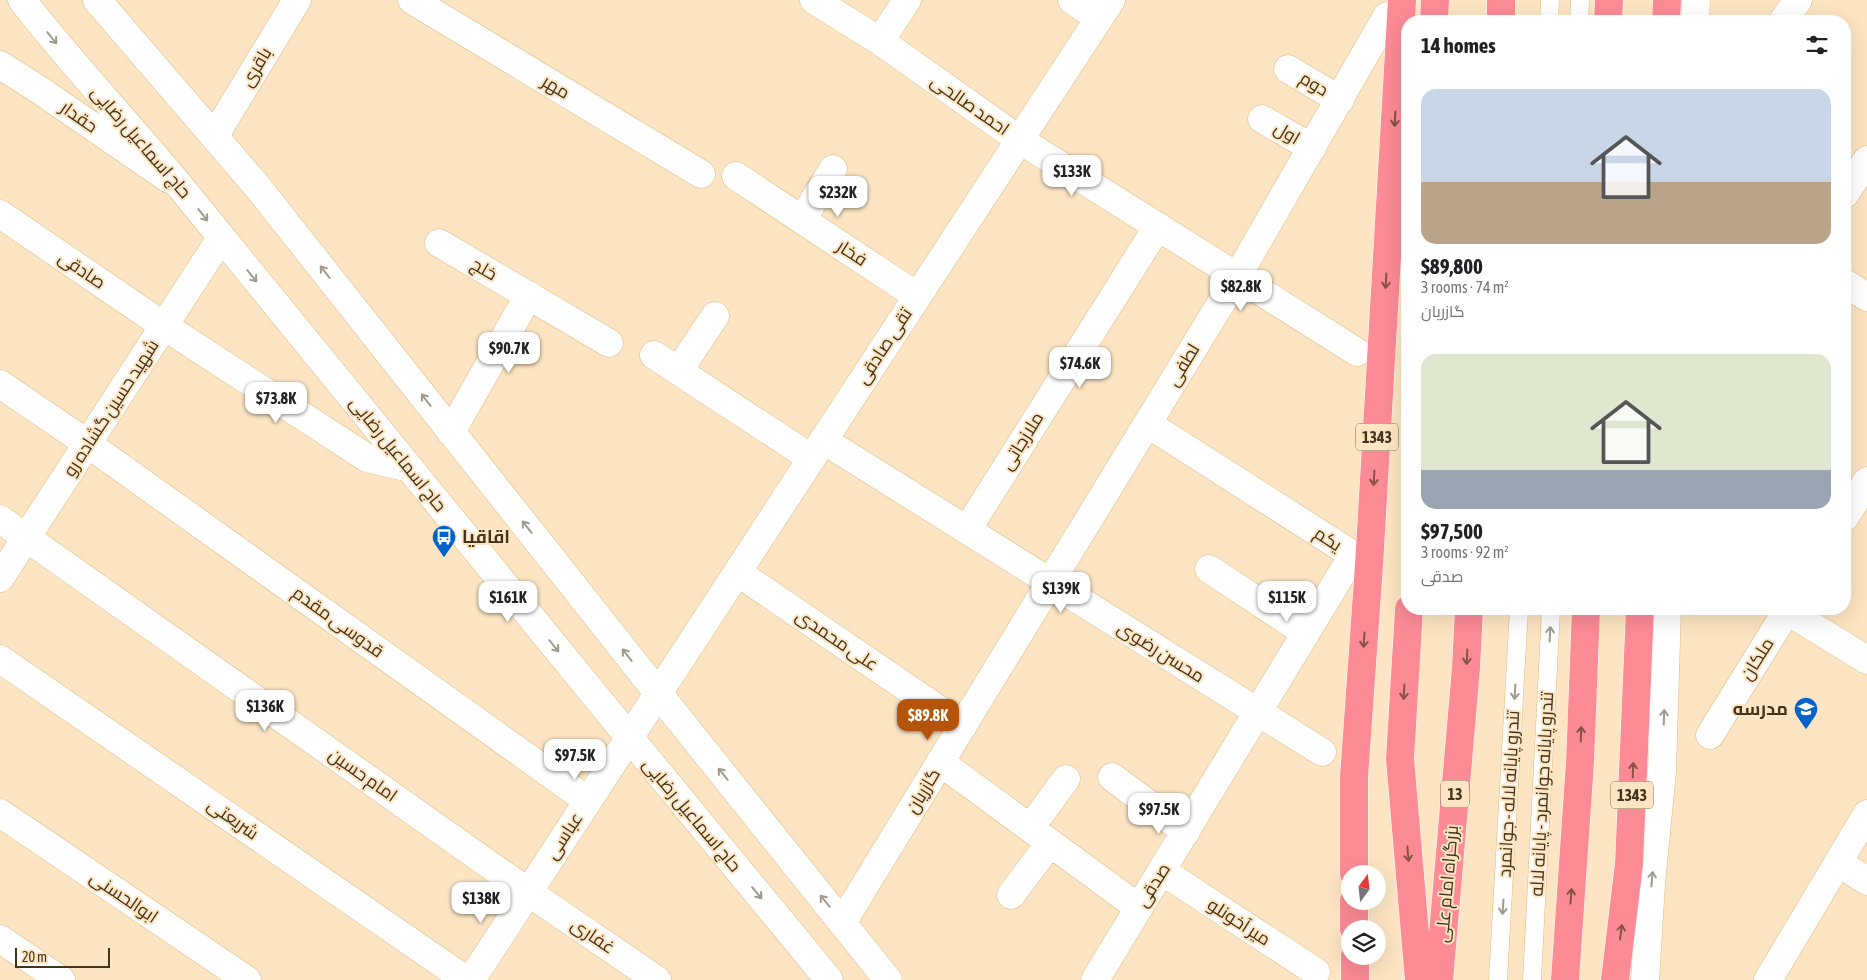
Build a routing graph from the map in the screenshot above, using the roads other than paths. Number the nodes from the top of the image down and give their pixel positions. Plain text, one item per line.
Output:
1 (22, 0) edge
2 (97, 0) edge
3 (297, 0) edge
4 (412, 0) edge
5 (814, 0) edge
6 (907, 0) edge
7 (1072, 0) edge
8 (1435, 0) edge
9 (1501, 0) edge
10 (1550, 0) edge
11 (1580, 0) edge
12 (1609, 0) edge
13 (1667, 0) edge
14 (1696, 0) edge
15 (1798, 0) edge
16 (1395, 8) edge
17 (1105, 9) edge
18 (1434, 15) edge
19 (1501, 15) edge
20 (1549, 15) edge
21 (1579, 15) edge
22 (1608, 15) edge
23 (1666, 15) edge
24 (1695, 15) edge
25 (1787, 15) edge
26 (880, 41) junction
27 (0, 65) edge
28 (1288, 69) dead end
29 (1340, 100) junction
30 (1262, 119) dead end
31 (215, 135) junction
32 (1020, 140) junction
33 (1312, 148) junction
34 (1867, 160) edge
35 (833, 169) dead end
36 (700, 174) dead end
37 (736, 176) dead end
38 (1851, 185) edge
39 (181, 188) junction
40 (0, 214) edge
41 (802, 220) junction
42 (1158, 226) junction
43 (221, 238) junction
44 (439, 243) dead end
45 (1237, 277) junction
46 (1851, 287) edge
47 (529, 295) junction
48 (917, 296) junction
49 (1867, 297) edge
50 (716, 316) dead end
51 (164, 326) junction
52 (610, 343) dead end
53 (1357, 352) dead end
54 (654, 355) dead end
55 (679, 370) junction
56 (0, 384) edge
57 (1148, 424) junction
58 (451, 432) junction
59 (88, 444) junction
60 (817, 449) junction
61 (410, 468) junction
62 (1864, 491) edge
63 (1851, 509) edge
64 (0, 519) edge
65 (967, 530) junction
66 (27, 537) junction
67 (1209, 569) dead end
68 (737, 572) junction
69 (0, 578) edge
70 (1051, 583) junction
71 (1409, 615) edge
72 (1470, 615) edge
73 (1519, 615) edge
74 (1551, 615) edge
75 (1586, 615) edge
76 (1640, 615) edge
77 (1667, 615) edge
78 (1783, 615) edge
79 (1796, 615) edge
80 (1306, 633) junction
81 (0, 659) edge
82 (1867, 660) edge
83 (658, 693) junction
84 (1258, 712) junction
85 (962, 726) junction
86 (1710, 735) dead end
87 (628, 738) junction
88 (1322, 752) dead end
89 (940, 762) junction
90 (1112, 777) dead end
91 (1066, 779) dead end
92 (587, 800) junction
93 (0, 813) edge
94 (1867, 814) edge
95 (1186, 832) junction
96 (1040, 836) junction
97 (1838, 862) junction
98 (1354, 865) edge
99 (1162, 872) junction
100 (1867, 881) edge
101 (528, 892) junction
102 (1011, 895) dead end
103 (1139, 908) junction
104 (842, 922) junction
105 (0, 938) edge
106 (1354, 965) edge
107 (1316, 972) dead end
108 (61, 980) edge
109 (247, 980) edge
110 (466, 980) edge
111 (471, 980) edge
112 (657, 980) edge
113 (830, 980) edge
114 (888, 980) edge
115 (1095, 980) edge
116 (1355, 980) edge
117 (1420, 980) edge
118 (1439, 980) edge
119 (1498, 980) edge
120 (1532, 980) edge
121 (1565, 980) edge
122 (1615, 980) edge
123 (1645, 980) edge
124 (1768, 980) edge

1 -> 39 street, حاج اسماعیل رضایی
2 - 31 street
3 - 31 street, باقری
4 - 36 street, مهر
5 - 26 street, احمد صالحی
6 - 26 street
7 - 17 street
8 - 18 highway
9 - 19 highway
10 - 20 lane
11 - 21 lane
12 - 22 highway
13 - 23 highway
14 - 24 street
15 - 25 street
16 - 29 street, لطفی
16 -> 98 highway, 1343
17 - 32 street, تقی صادقی
26 - 32 street, احمد صالحی
27 - 39 street, حقدار
28 - 29 street, دوم
29 - 33 street, لطفی
30 - 33 street, اول
58 -> 31 street
32 - 42 street, احمد صالحی
32 - 48 street, تقی صادقی
33 - 45 street, لطفی
34 - 38 street
35 - 41 street
37 - 41 street, فخار
39 -> 43 street, حاج اسماعیل رضایی
40 - 51 street, صادقی
41 - 48 street, فخار
42 - 45 street, احمد صالحی
42 - 65 street, ملازجاتی
43 - 51 street, شهید حسین گشاده رو
43 -> 61 street, حاج اسماعیل رضایی
44 - 47 street, خلج
45 - 53 street, احمد صالحی
45 - 57 street, لطفی
46 - 49 street
47 - 52 street, خلج
47 - 58 street
48 - 60 street, تقی صادقی
50 - 55 street
51 - 59 street, شهید حسین گشاده رو
51 - 61 street, صادقی
54 - 55 street, محسن رضوی
55 - 60 street, محسن رضوی
56 - 59 street, قدوسی مقدم
57 - 70 street, لطفی
57 - 80 street, یکم
83 -> 58 street
59 - 66 street, شهید حسین گشاده رو
59 - 92 street, قدوسی مقدم
60 - 65 street, محسن رضوی
60 - 68 street, تقی صادقی
61 -> 87 street, حاج اسماعیل رضایی
62 - 63 street
64 - 66 street, امام حسین
65 - 70 street, محسن رضوی
66 - 69 street, شهید حسین گشاده رو
66 - 101 street, امام حسین
67 - 80 street
68 - 83 street, تقی صادقی
68 - 85 street, علی محمدی
70 - 84 street, محسن رضوی
70 - 85 street, گازریان
71 -> 117 highway
72 -> 118 highway, بزرگراه امام علی / 13
73 -> 119 lane, تندرو پایانه لاله - جوانمرد
120 -> 74 lane, تندرو پایانه جوانمرد - پایانه لاله
121 -> 75 highway
122 -> 76 highway, 1343
123 -> 77 street
78 - 86 street, ملکان
79 - 82 street
80 - 84 street, یکم
81 - 110 street, شریعتی
83 - 87 street, عباسی
104 -> 83 street
84 - 88 street, محسن رضوی
84 - 95 street, صدقی
85 - 89 street, گازریان
87 - 92 street, عباسی
87 -> 113 street, حاج اسماعیل رضایی
89 - 96 street
89 - 104 street, گازریان
90 - 95 street
91 - 96 street
92 - 101 street, عباسی
93 - 109 street, ابوالحسنی
94 - 97 street
95 - 99 street, صدقی
96 - 102 street
96 - 103 street
97 - 100 street
97 - 124 street
99 - 103 street, صدقی
99 - 107 street, میر آخونلو
101 - 111 street, عباسی
101 - 112 street, غفاری
103 - 115 street, صدقی
104 - 114 street
105 - 108 street
106 - 116 highway

